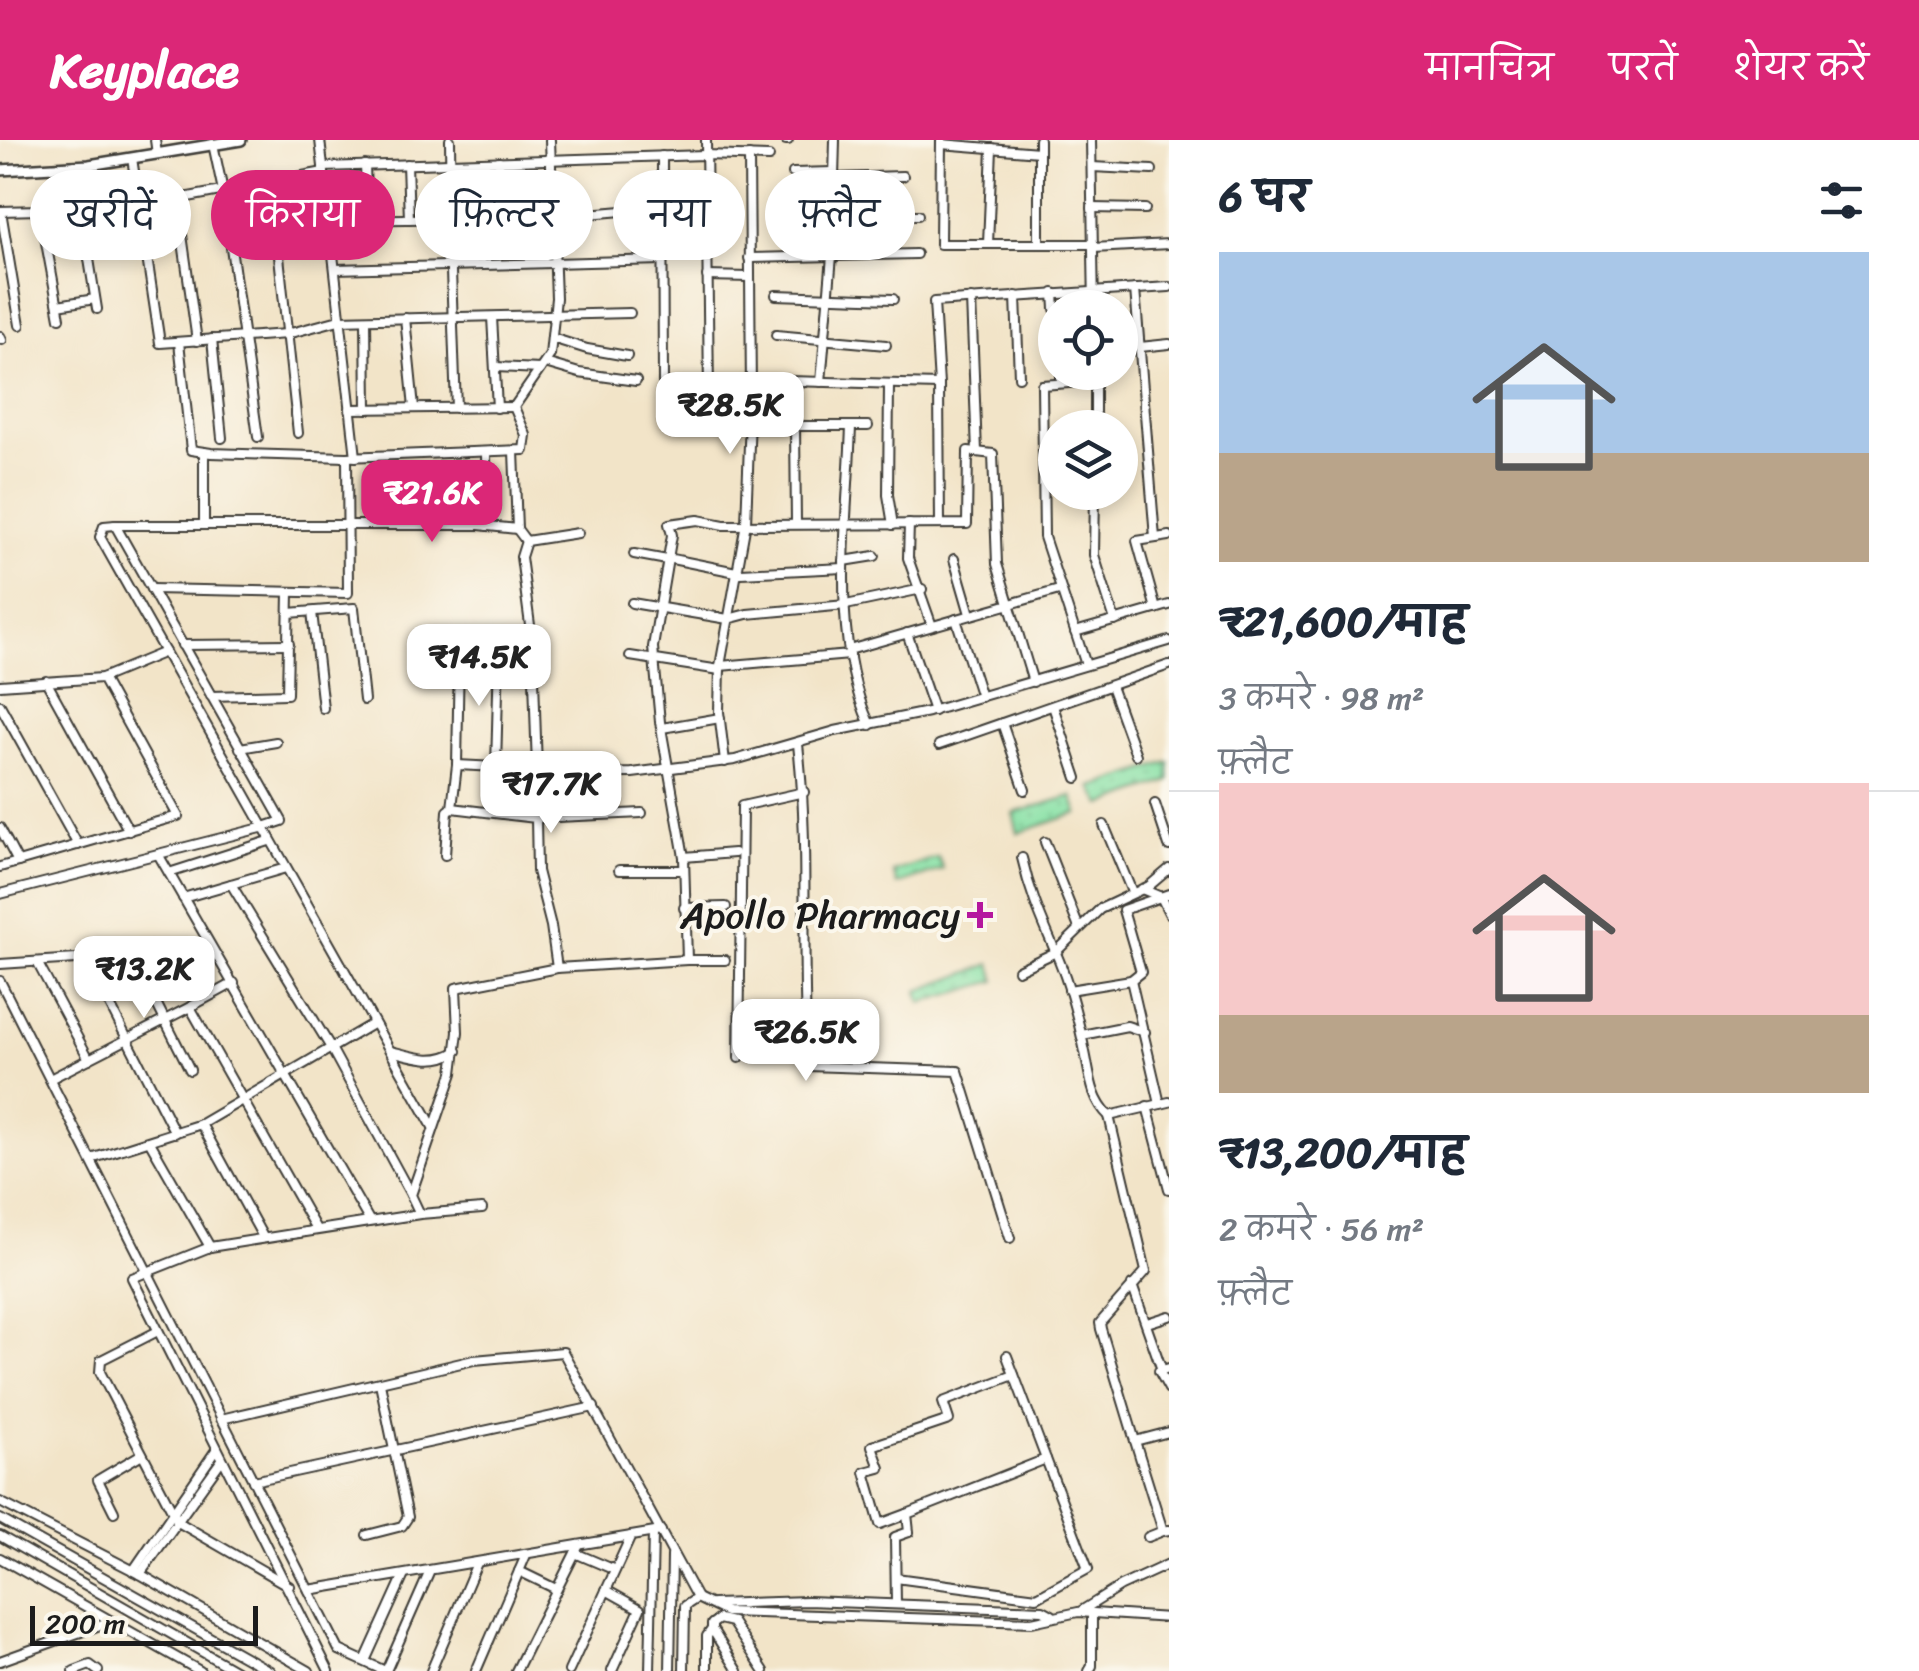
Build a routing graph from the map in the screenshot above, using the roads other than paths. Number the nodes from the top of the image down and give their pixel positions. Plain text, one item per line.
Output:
1 (154, 140) edge
2 (241, 140) edge
3 (320, 140) edge
4 (450, 140) edge
5 (550, 140) edge
6 (706, 140) edge
7 (835, 140) edge
8 (1038, 140) edge
9 (1091, 140) edge
10 (941, 142) edge
11 (213, 144) junction
12 (992, 148) junction
13 (1039, 152) junction
14 (157, 154) junction
15 (705, 155) junction
16 (662, 156) junction
17 (748, 156) junction
18 (769, 157) dead end
19 (132, 158) junction
20 (551, 159) junction
21 (499, 160) junction
22 (451, 162) junction
23 (407, 164) junction
24 (365, 165) junction
25 (75, 166) junction
26 (1092, 167) junction
27 (324, 169) junction
28 (0, 170) edge
29 (75, 170) edge
30 (134, 170) edge
31 (219, 170) edge
32 (320, 170) edge
33 (365, 170) edge
34 (451, 170) edge
35 (499, 170) edge
36 (552, 170) edge
37 (662, 170) edge
38 (834, 170) edge
39 (1152, 170) dead end
40 (1092, 208) junction
41 (1145, 209) dead end
42 (30, 210) edge
43 (0, 211) edge
44 (395, 219) edge
45 (409, 219) junction
46 (415, 219) edge
47 (988, 244) junction
48 (1039, 244) junction
49 (1169, 244) edge
50 (1093, 246) junction
51 (750, 258) junction
52 (765, 258) edge
53 (49, 260) edge
54 (89, 260) edge
55 (147, 260) edge
56 (185, 260) edge
57 (233, 260) edge
58 (279, 260) edge
59 (334, 260) edge
60 (451, 260) edge
61 (662, 260) joint
62 (832, 260) edge
63 (555, 262) junction
64 (451, 266) junction
65 (335, 269) junction
66 (707, 276) junction
67 (750, 277) junction
68 (1169, 287) edge
69 (1135, 288) junction
70 (1094, 290) joint
71 (1038, 294) edge
72 (776, 296) dead end
73 (829, 296) junction
74 (1016, 296) junction
75 (893, 299) dead end
76 (972, 300) junction
77 (58, 305) junction
78 (630, 313) dead end
79 (554, 316) junction
80 (492, 317) junction
81 (60, 318) dead end
82 (405, 318) junction
83 (454, 318) junction
84 (340, 320) junction
85 (366, 320) junction
86 (20, 325) dead end
87 (287, 334) junction
88 (776, 336) dead end
89 (244, 338) junction
90 (552, 338) junction
91 (196, 340) junction
92 (212, 340) junction
93 (826, 340) junction
94 (180, 342) junction
95 (1169, 344) edge
96 (886, 345) dead end
97 (1140, 347) junction
98 (628, 356) dead end
99 (543, 366) junction
100 (496, 367) junction
101 (1019, 377) dead end
102 (750, 380) junction
103 (636, 381) dead end
104 (821, 382) junction
105 (889, 384) junction
106 (938, 385) junction
107 (1042, 390) edge
108 (709, 392) junction
109 (750, 392) junction
110 (414, 408) junction
111 (456, 408) junction
112 (497, 408) junction
113 (514, 408) junction
114 (350, 409) junction
115 (367, 409) junction
116 (850, 426) junction
117 (868, 426) dead end
118 (298, 433) dead end
119 (222, 438) dead end
120 (258, 438) dead end
121 (514, 451) junction
122 (204, 452) junction
123 (977, 452) junction
124 (486, 453) junction
125 (351, 457) junction
126 (1095, 510) edge
127 (746, 523) junction
128 (796, 523) junction
129 (115, 524) junction
130 (204, 524) junction
131 (848, 524) junction
132 (909, 524) junction
133 (940, 524) junction
134 (348, 525) junction
135 (487, 526) junction
136 (893, 526) junction
137 (517, 529) junction
138 (578, 533) dead end
139 (1169, 536) edge
140 (1155, 538) junction
141 (526, 541) junction
142 (634, 554) dead end
143 (876, 556) dead end
144 (667, 559) junction
145 (954, 559) dead end
146 (844, 565) junction
147 (738, 572) junction
148 (151, 588) junction
149 (920, 589) junction
150 (1060, 590) junction
151 (289, 592) junction
152 (632, 603) dead end
153 (1008, 604) junction
154 (846, 605) junction
155 (1169, 605) edge
156 (661, 608) junction
157 (1156, 608) junction
158 (312, 612) junction
159 (289, 613) junction
160 (970, 614) junction
161 (728, 619) junction
162 (956, 619) junction
163 (1115, 621) junction
164 (932, 626) junction
165 (1075, 632) junction
166 (907, 633) junction
167 (1169, 641) edge
168 (288, 644) junction
169 (182, 645) junction
170 (164, 652) junction
171 (499, 652) dead end
172 (850, 652) junction
173 (459, 654) dead end
174 (630, 656) dead end
175 (655, 658) junction
176 (1086, 665) junction
177 (1167, 666) edge
178 (720, 668) junction
179 (102, 678) junction
180 (1169, 678) edge
181 (46, 681) junction
182 (1033, 682) junction
183 (0, 685) edge
184 (1111, 686) junction
185 (211, 696) junction
186 (981, 697) junction
187 (364, 700) dead end
188 (0, 705) edge
189 (1053, 706) junction
190 (324, 708) dead end
191 (934, 710) junction
192 (720, 718) junction
193 (1002, 723) junction
194 (870, 725) junction
195 (662, 728) junction
196 (276, 742) dead end
197 (798, 744) junction
198 (939, 744) dead end
199 (240, 748) junction
200 (1136, 756) dead end
201 (725, 762) junction
202 (457, 766) junction
203 (496, 767) junction
204 (670, 770) junction
205 (539, 772) junction
206 (1078, 778) dead end
207 (1025, 790) dead end
208 (804, 792) junction
209 (1155, 804) dead end
210 (452, 808) junction
211 (642, 814) dead end
212 (536, 818) junction
213 (1104, 826) dead end
214 (0, 828) edge
215 (261, 828) junction
216 (129, 831) junction
217 (270, 841) junction
218 (1046, 842) dead end
219 (78, 844) junction
220 (1169, 846) edge
221 (734, 853) dead end
222 (158, 854) junction
223 (446, 856) dead end
224 (684, 857) junction
225 (1022, 858) dead end
226 (18, 862) junction
227 (0, 867) edge
228 (286, 868) junction
229 (1169, 869) edge
230 (619, 870) dead end
231 (683, 870) junction
232 (169, 873) junction
233 (230, 884) junction
234 (1142, 889) junction
235 (1132, 892) junction
236 (0, 894) edge
237 (1165, 896) edge
238 (183, 898) junction
239 (1114, 902) junction
240 (726, 907) dead end
241 (684, 908) junction
242 (1123, 910) junction
243 (1169, 913) edge
244 (1080, 928) junction
245 (183, 952) dead end
246 (1056, 952) junction
247 (132, 955) junction
248 (86, 958) junction
249 (687, 960) junction
250 (724, 960) dead end
251 (37, 962) junction
252 (0, 964) edge
253 (556, 968) junction
254 (1018, 970) dead end
255 (1131, 980) junction
256 (0, 981) edge
257 (234, 983) junction
258 (1069, 990) junction
259 (190, 1008) junction
260 (165, 1020) junction
261 (374, 1022) junction
262 (1145, 1032) junction
263 (1082, 1035) junction
264 (127, 1040) junction
265 (330, 1048) junction
266 (457, 1051) junction
267 (391, 1052) junction
268 (740, 1058) dead end
269 (89, 1059) junction
270 (190, 1070) dead end
271 (286, 1074) junction
272 (50, 1079) junction
273 (244, 1098) junction
274 (1165, 1103) edge
275 (1148, 1106) junction
276 (1109, 1116) junction
277 (201, 1124) junction
278 (433, 1127) junction
279 (175, 1133) junction
280 (150, 1142) junction
281 (90, 1159) junction
282 (1169, 1189) edge
283 (411, 1196) junction
284 (482, 1208) dead end
285 (420, 1214) junction
286 (369, 1220) junction
287 (316, 1229) junction
288 (263, 1237) junction
289 (1010, 1238) dead end
290 (210, 1246) junction
291 (147, 1271) junction
292 (1132, 1285) junction
293 (1169, 1316) edge
294 (1147, 1323) junction
295 (158, 1331) junction
296 (1007, 1356) dead end
297 (1166, 1369) edge
298 (1014, 1375) junction
299 (380, 1383) junction
300 (1169, 1389) edge
301 (594, 1406) junction
302 (221, 1420) junction
303 (1169, 1432) edge
304 (1135, 1441) junction
305 (236, 1448) junction
306 (394, 1450) junction
307 (142, 1454) junction
308 (219, 1455) junction
309 (1046, 1458) junction
310 (253, 1482) junction
311 (0, 1502) edge
312 (114, 1512) dead end
313 (907, 1514) junction
314 (175, 1518) junction
315 (0, 1519) edge
316 (1166, 1530) edge
317 (657, 1532) junction
318 (367, 1535) dead end
319 (0, 1536) edge
320 (631, 1536) junction
321 (1148, 1538) dead end
322 (577, 1549) junction
323 (672, 1552) junction
324 (526, 1555) junction
325 (0, 1558) edge
326 (477, 1563) junction
327 (1169, 1564) edge
328 (430, 1570) junction
329 (616, 1570) junction
330 (520, 1571) junction
331 (137, 1572) junction
332 (404, 1575) junction
333 (896, 1578) junction
334 (289, 1586) junction
335 (556, 1589) junction
336 (309, 1590) junction
337 (606, 1590) junction
338 (697, 1598) junction
339 (711, 1604) junction
340 (896, 1604) junction
341 (1078, 1612) junction
342 (1092, 1613) junction
343 (1052, 1615) junction
344 (1169, 1618) edge
345 (112, 1622) junction
346 (712, 1626) junction
347 (0, 1661) edge
348 (364, 1662) junction
349 (74, 1671) edge
350 (98, 1671) edge
351 (200, 1671) edge
352 (236, 1671) edge
353 (270, 1671) edge
354 (309, 1671) edge
355 (329, 1671) edge
356 (386, 1671) edge
357 (430, 1671) edge
358 (476, 1671) edge
359 (516, 1671) edge
360 (569, 1671) edge
361 (612, 1671) edge
362 (650, 1671) edge
363 (670, 1671) edge
364 (684, 1671) edge
365 (707, 1671) edge
366 (738, 1671) edge
367 (764, 1671) edge
368 (1089, 1671) edge

1 - 14 street
2 - 11 street
3 - 27 street
4 - 22 street
5 - 20 street
6 - 15 street
7 - 38 street
8 - 13 street
9 - 26 street
10 - 12 street
10 - 47 street
11 - 14 street
11 - 31 street
12 - 13 street
12 - 47 street
13 - 48 street
14 - 19 street
15 - 16 street
15 - 17 street
15 - 66 street
16 - 20 street
16 - 37 street
17 - 18 street
17 - 51 street
19 - 25 street
19 - 30 street
20 - 21 street
20 - 36 street
21 - 22 street
21 - 35 street
22 - 23 street
22 - 34 street
23 - 24 street
23 - 45 street
24 - 27 street
24 - 33 street
25 - 28 street
25 - 29 street
26 - 39 street
26 - 40 street
27 - 32 street
40 - 41 street
40 - 50 street
42 - 43 street
43 - 86 street
44 - 45 street
45 - 46 street
47 - 48 street
48 - 50 street
49 - 50 street
50 - 70 street
51 - 52 street
51 - 67 street
53 - 77 street
54 - 77 street
55 - 94 street
56 - 91 street
57 - 89 street
58 - 87 street
59 - 65 street
60 - 64 street
61 - 63 street
61 - 108 street
62 - 73 street
63 - 64 street
63 - 79 street
64 - 65 street
64 - 83 street
65 - 84 street
66 - 67 street
66 - 108 street
67 - 102 street
68 - 69 street
69 - 70 street
69 - 97 street
71 - 74 street
72 - 73 street
73 - 75 street
73 - 93 street
74 - 76 street
74 - 101 street
76 - 106 street
76 - 123 street
77 - 81 street
78 - 79 street
79 - 80 street
79 - 90 street
80 - 83 street
80 - 100 street
82 - 83 street
82 - 85 street
82 - 110 street
83 - 111 street
84 - 85 street
84 - 87 street
84 - 114 street
85 - 115 street
87 - 89 street
87 - 118 street
88 - 93 street
89 - 92 street
89 - 120 street
90 - 98 street
90 - 99 street
91 - 92 street
91 - 94 street
92 - 119 street
93 - 96 street
93 - 104 street
94 - 122 street
95 - 97 street
97 - 140 street
99 - 100 street
99 - 103 street
99 - 113 street
100 - 112 street
102 - 104 street
102 - 109 street
104 - 105 street
105 - 106 street
105 - 136 street
106 - 133 street
107 - 150 street
108 - 109 street
109 - 127 street
110 - 111 street
110 - 115 street
111 - 112 street
112 - 113 street
113 - 121 street
114 - 115 street
114 - 125 street
116 - 117 street
116 - 128 street
116 - 131 street
121 - 124 street
121 - 137 street
122 - 125 street
122 - 130 street
123 - 133 street
123 - 153 street
124 - 125 street
124 - 135 street
125 - 134 street
126 - 163 street
127 - 128 street
127 - 144 street
127 - 147 street
128 - 131 street
129 - 130 street
129 - 148 street
129 - 170 street
130 - 134 street
131 - 136 street
131 - 146 street
132 - 133 street
132 - 136 street
132 - 149 street
134 - 135 street
134 - 151 street
135 - 137 street
137 - 141 street
138 - 141 street
139 - 140 street
140 - 157 street
141 - 205 street
142 - 144 street
143 - 146 street
144 - 147 street
144 - 156 street
145 - 160 street
146 - 147 street
146 - 154 street
147 - 161 street
148 - 151 street
148 - 169 street
149 - 154 street
149 - 164 street
150 - 153 street
150 - 165 street
151 - 159 street
152 - 156 street
153 - 160 street
153 - 182 street
154 - 161 street
154 - 172 street
155 - 157 street
156 - 161 street
156 - 175 street
157 - 163 street
158 - 159 street
158 - 187 street
158 - 190 street
159 - 168 street
160 - 162 street
161 - 178 street
162 - 164 street
162 - 186 street
163 - 165 street
164 - 166 street
165 - 176 street
166 - 172 street
166 - 191 street
167 - 176 street
168 - 169 street
168 - 185 street
169 - 185 street
170 - 179 street
170 - 215 street
171 - 203 street
172 - 178 street
172 - 194 street
173 - 202 street
174 - 175 street
175 - 178 street
175 - 195 street
176 - 182 street
177 - 180 street
177 - 184 street
178 - 192 street
179 - 181 street
179 - 216 street
181 - 183 street
181 - 216 street
182 - 186 street
184 - 189 street
184 - 200 street
185 - 199 street
186 - 191 street
188 - 219 street
189 - 193 street
189 - 206 street
191 - 194 street
192 - 195 street
192 - 201 street
193 - 198 street
193 - 207 street
194 - 197 street
195 - 204 street
196 - 199 street
197 - 201 street
197 - 208 street
199 - 215 street
201 - 204 street
202 - 203 street
202 - 210 street
203 - 205 street
204 - 205 street
204 - 224 street
205 - 212 street
208 - 268 street
208 - 289 street
209 - 220 street
210 - 212 street
210 - 223 street
211 - 212 street
212 - 253 street
213 - 235 street
214 - 226 street
215 - 217 street
215 - 222 street
216 - 219 street
217 - 228 street
217 - 232 street
218 - 244 street
219 - 226 street
221 - 224 street
222 - 232 street
222 - 236 street
224 - 231 street
225 - 246 street
226 - 227 street
228 - 233 street
228 - 261 street
229 - 234 street
230 - 231 street
231 - 241 street
232 - 238 street
233 - 238 street
233 - 265 street
234 - 235 street
234 - 237 street
235 - 239 street
237 - 242 street
237 - 243 street
238 - 257 street
239 - 242 street
239 - 244 street
240 - 241 street
241 - 249 street
242 - 255 street
244 - 246 street
245 - 247 street
246 - 254 street
246 - 258 street
247 - 248 street
247 - 260 street
248 - 251 street
248 - 264 street
249 - 250 street
249 - 253 street
251 - 252 street
251 - 269 street
253 - 266 street
255 - 258 street
255 - 262 street
256 - 272 street
257 - 259 street
257 - 271 street
258 - 263 street
259 - 260 street
259 - 273 street
260 - 264 street
260 - 270 street
261 - 265 street
261 - 267 street
262 - 263 street
262 - 274 street
263 - 276 street
264 - 269 street
264 - 279 street
265 - 271 street
265 - 283 street
266 - 267 street
266 - 278 street
267 - 278 street
269 - 272 street
271 - 273 street
271 - 286 street
272 - 281 street
273 - 277 street
273 - 287 street
274 - 275 street
275 - 276 street
275 - 282 street
276 - 292 street
277 - 279 street
277 - 288 street
278 - 283 street
279 - 280 street
280 - 281 street
280 - 290 street
281 - 291 street
283 - 285 street
284 - 285 street
285 - 286 street
286 - 287 street
287 - 288 street
288 - 290 street
290 - 291 street
291 - 295 street
291 - 302 street
292 - 294 street
292 - 304 street
293 - 294 street
294 - 297 street
295 - 307 street
295 - 308 street
296 - 298 street
297 - 300 street
298 - 309 street
298 - 313 street
299 - 301 street
299 - 302 street
299 - 306 street
301 - 306 street
301 - 317 street
302 - 305 street
303 - 304 street
304 - 316 street
305 - 308 street
305 - 310 street
306 - 310 street
306 - 318 street
307 - 312 street
307 - 314 street
308 - 314 street
308 - 334 street
309 - 313 street
309 - 333 street
310 - 336 street
311 - 331 street
313 - 333 street
314 - 331 street
314 - 334 street
315 - 353 street
316 - 321 street
317 - 320 street
317 - 323 street
317 - 362 street
319 - 352 street
320 - 322 street
320 - 329 street
322 - 324 street
322 - 329 street
322 - 335 street
323 - 338 street
323 - 363 street
324 - 326 street
324 - 330 street
325 - 345 street
326 - 328 street
326 - 357 street
327 - 341 street
328 - 332 street
328 - 356 street
329 - 337 street
330 - 335 street
330 - 358 street
331 - 354 street
332 - 336 street
332 - 348 street
333 - 340 street
334 - 355 street
335 - 359 street
336 - 348 street
337 - 360 street
337 - 361 street
338 - 339 street
338 - 364 street
339 - 340 street
339 - 343 street
339 - 346 street
340 - 343 street
341 - 342 street
341 - 343 street
342 - 344 street
342 - 368 street
345 - 347 street
345 - 351 street
346 - 365 street
346 - 366 street
346 - 367 street
348 - 356 street
349 - 350 street

